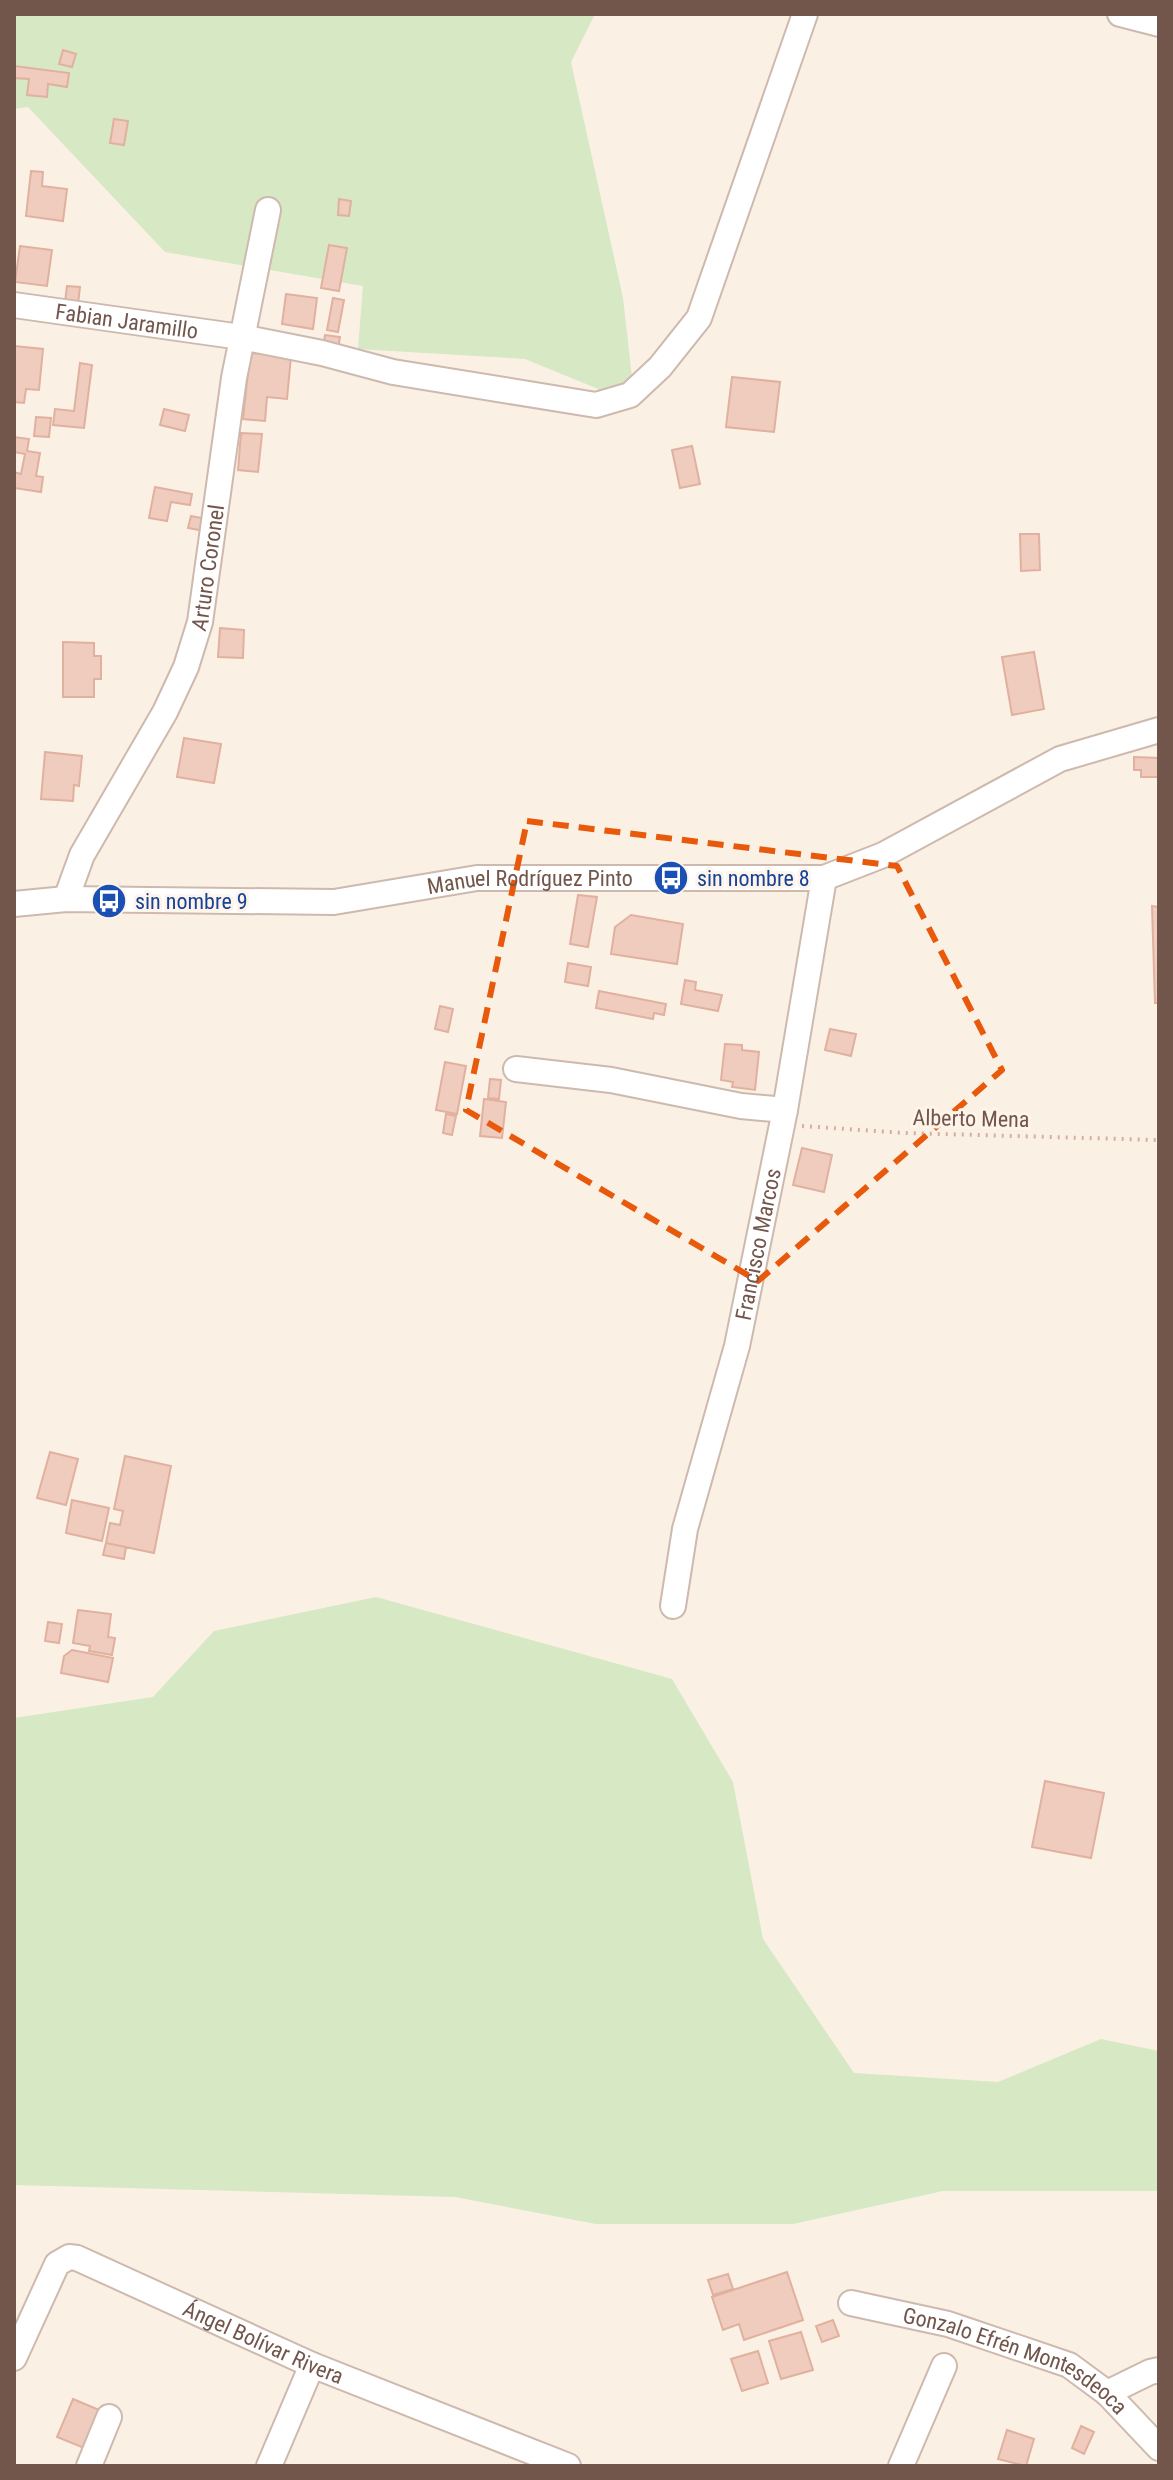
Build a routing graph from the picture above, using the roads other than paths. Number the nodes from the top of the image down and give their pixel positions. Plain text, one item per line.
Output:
1 (805, 14) edge
2 (1120, 14) edge
3 (1159, 24) edge
4 (268, 210) dead end
5 (14, 305) edge
6 (241, 337) junction
7 (1159, 730) edge
8 (824, 878) junction
9 (66, 899) junction
10 (14, 904) edge
11 (516, 1069) dead end
12 (783, 1118) junction
13 (673, 1606) dead end
14 (851, 2303) dead end
15 (14, 2358) edge
16 (312, 2365) junction
17 (944, 2366) dead end
18 (1159, 2370) edge
19 (1107, 2393) junction
20 (109, 2417) dead end
21 (1159, 2448) edge
22 (89, 2466) edge
23 (269, 2466) edge
24 (567, 2466) edge
25 (901, 2466) edge

1 - 6 street, Fabian Jaramillo
2 - 3 street
4 - 6 street, Arturo Coronel
5 - 6 street, Fabian Jaramillo
6 - 9 street, Arturo Coronel
7 - 8 street, Manuel Rodríguez Pinto
8 - 9 street, Manuel Rodríguez Pinto
8 - 12 street, Francisco Marcos
9 - 10 street, Manuel Rodríguez Pinto
11 - 12 street
12 - 13 street, Francisco Marcos
14 - 19 street, Gonzalo Efrén Montesdeoca
15 - 16 street, Ángel Bolívar Rivera
16 - 23 street
16 - 24 street, Ángel Bolívar Rivera
17 - 25 street
18 - 19 street
19 - 21 street, Gonzalo Efrén Montesdeoca
20 - 22 street

